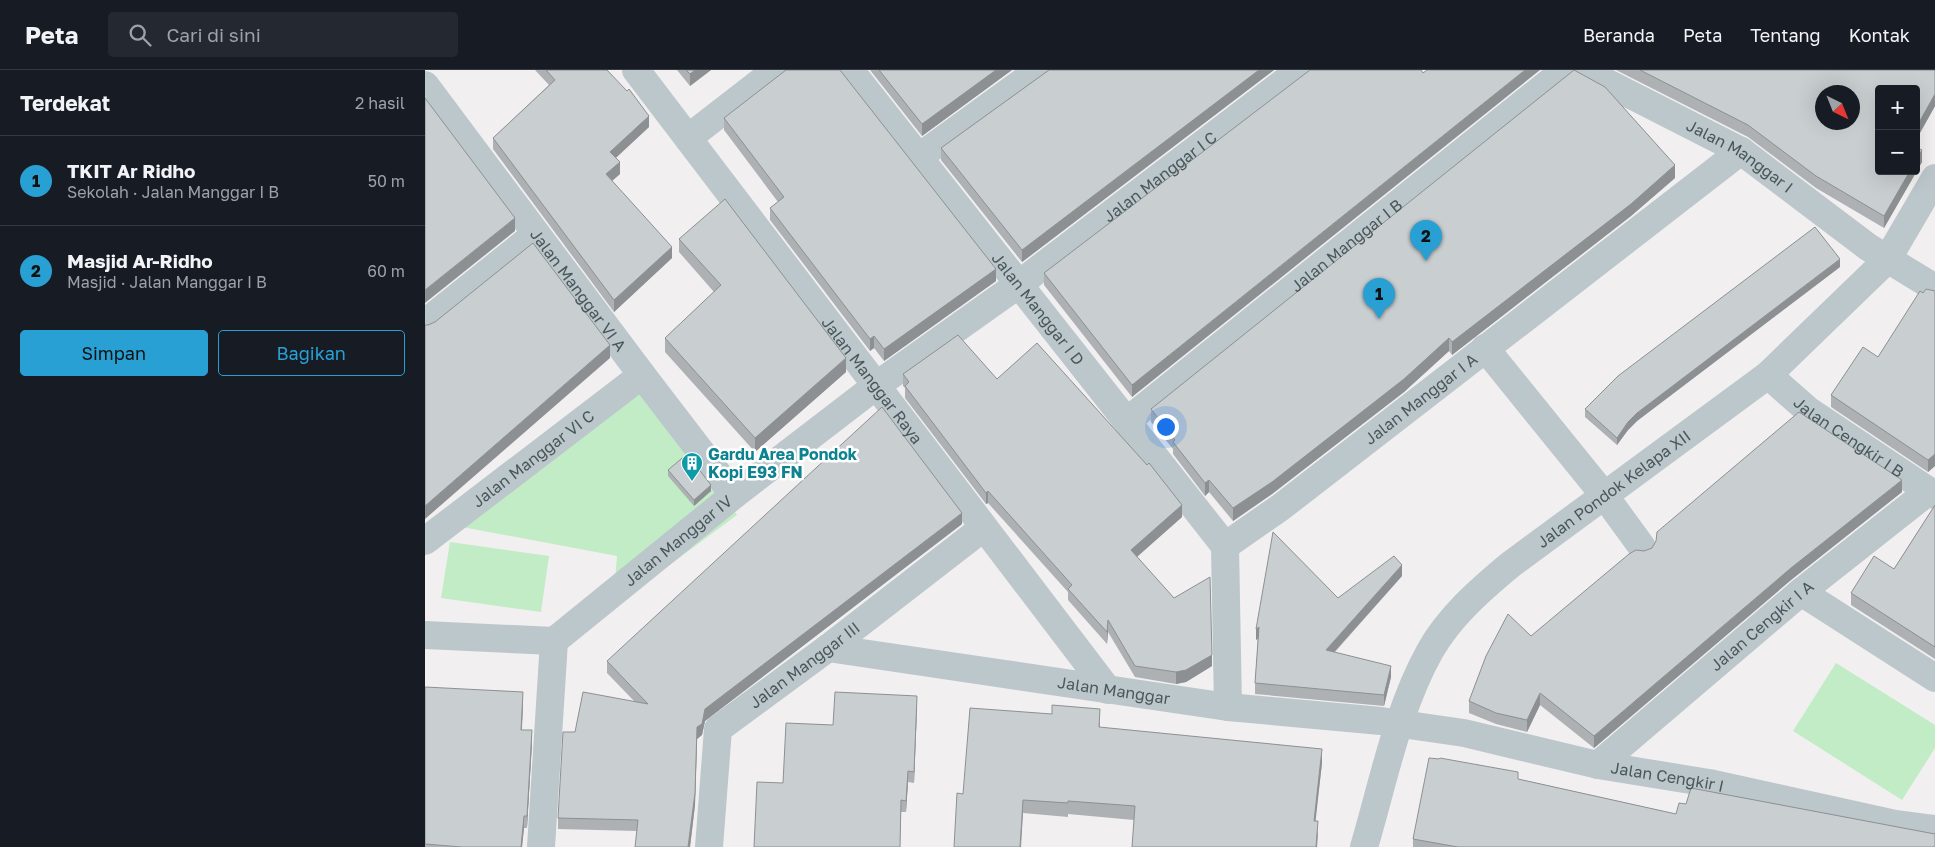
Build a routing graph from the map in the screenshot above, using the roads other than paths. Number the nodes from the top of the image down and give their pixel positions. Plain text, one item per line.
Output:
1 (439, 70) edge
2 (636, 70) edge
3 (776, 70) edge
4 (850, 70) edge
5 (1039, 70) edge
6 (1300, 70) edge
7 (1565, 70) edge
8 (1583, 70) edge
9 (425, 79) edge
10 (425, 85) edge
11 (688, 138) junction
12 (1741, 151) junction
13 (919, 157) junction
14 (1935, 178) edge
15 (536, 234) junction
16 (1887, 260) junction
17 (1019, 284) junction
18 (1935, 288) edge
19 (425, 323) edge
20 (1485, 348) junction
21 (642, 375) junction
22 (1768, 375) junction
23 (877, 385) junction
24 (1127, 421) junction
25 (1932, 493) edge
26 (733, 495) junction
27 (1604, 495) junction
28 (983, 528) junction
29 (425, 541) edge
30 (1225, 546) junction
31 (1642, 547) dead end
32 (1801, 592) junction
33 (425, 635) edge
34 (554, 641) junction
35 (828, 648) junction
36 (1935, 678) edge
37 (1108, 690) junction
38 (1228, 707) junction
39 (1400, 723) junction
40 (1598, 765) junction
41 (1935, 829) edge
42 (541, 847) edge
43 (709, 847) edge
44 (1364, 847) edge

1 - 9 street
2 - 11 street, Jalan Manggar Raya
3 - 11 street
4 - 13 street, Jalan Manggar I D
5 - 13 street
6 - 17 street, Jalan Manggar I C
7 - 24 street, Jalan Manggar I B
8 - 12 street, Jalan Manggar I
10 - 15 street, Jalan Manggar VI A
11 - 23 street, Jalan Manggar Raya
12 - 16 street, Jalan Manggar I
12 - 20 street, Jalan Manggar I A
13 - 17 street, Jalan Manggar I D
14 - 16 street, Jalan Pondok Kelapa XII
15 - 19 street
15 - 21 street, Jalan Manggar VI A
16 - 18 street, Jalan Manggar I
16 - 22 street, Jalan Pondok Kelapa XII
17 - 23 street, Jalan Manggar IV
17 - 24 street, Jalan Manggar I D
20 - 27 street
20 - 30 street, Jalan Manggar I A
21 - 26 street, Jalan Manggar VI A
21 - 29 street, Jalan Manggar VI C
22 - 25 street, Jalan Cengkir I B
22 - 27 street, Jalan Pondok Kelapa XII
23 - 26 street, Jalan Manggar IV
23 - 28 street, Jalan Manggar Raya
24 - 30 street, Jalan Manggar I D
25 - 32 street, Jalan Cengkir I A
26 - 34 street, Jalan Manggar IV
27 - 31 street
27 - 39 street, Jalan Pondok Kelapa XII
28 - 35 street, Jalan Manggar III
28 - 37 street, Jalan Manggar Raya
30 - 38 street
32 - 36 street
32 - 40 street, Jalan Cengkir I A
33 - 34 street
34 - 42 street
35 - 37 street, Jalan Manggar
35 - 43 street, Jalan Manggar III
37 - 38 street, Jalan Manggar
38 - 39 street, Jalan Manggar
39 - 40 street, Jalan Cengkir I
39 - 44 street, Jalan Pondok Kelapa XII
40 - 41 street, Jalan Cengkir I

